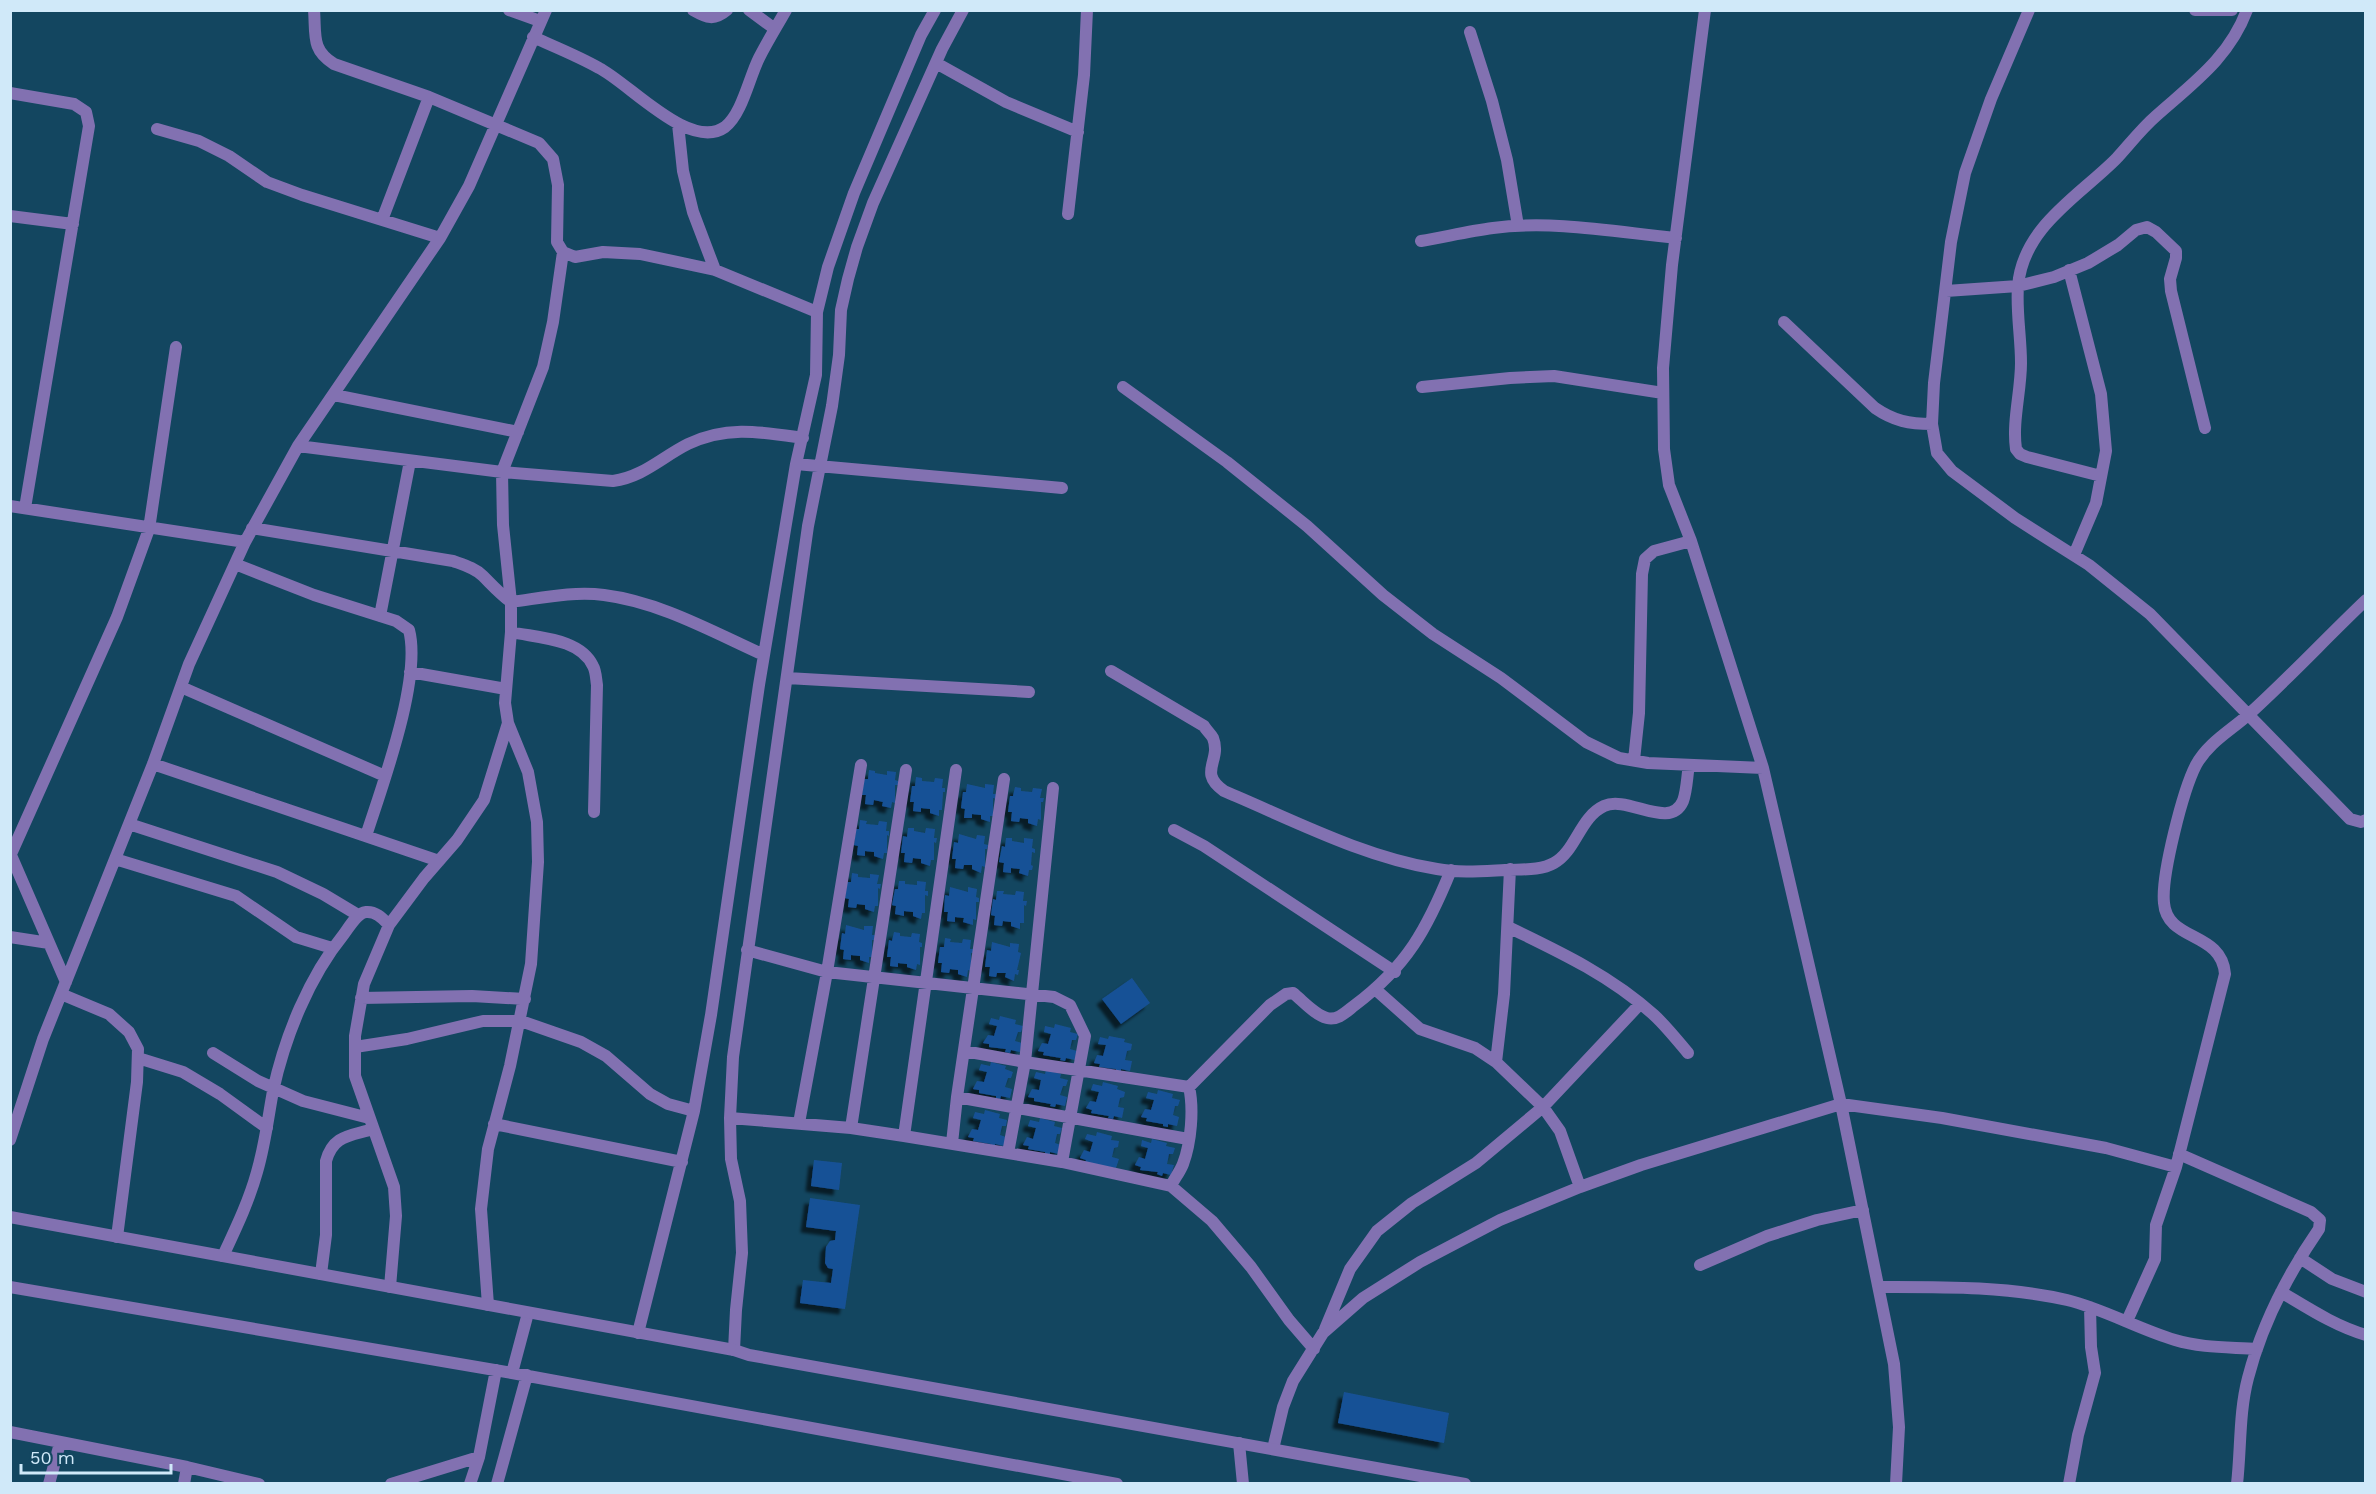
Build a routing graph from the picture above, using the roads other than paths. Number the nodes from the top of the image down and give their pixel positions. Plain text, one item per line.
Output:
1 (314, 10) edge
2 (509, 10) edge
3 (693, 10) edge
4 (727, 10) edge
5 (749, 10) edge
6 (786, 10) edge
7 (934, 10) edge
8 (963, 10) edge
9 (1087, 10) edge
10 (1705, 10) edge
11 (2029, 10) edge
12 (2194, 10) edge
13 (2232, 10) edge
14 (2247, 10) edge
15 (543, 16) edge
16 (775, 29) junction
17 (1470, 32) dead end
18 (533, 37) junction
19 (936, 63) junction
20 (10, 93) edge
21 (429, 97) junction
22 (497, 124) junction
23 (678, 124) junction
24 (157, 129) dead end
25 (1078, 132) junction
26 (1068, 214) dead end
27 (10, 216) edge
28 (382, 220) junction
29 (73, 224) junction
30 (1518, 226) junction
31 (441, 238) junction
32 (1676, 238) junction
33 (1421, 242) dead end
34 (563, 252) junction
35 (715, 270) junction
36 (2069, 270) junction
37 (2018, 286) junction
38 (1946, 291) junction
39 (817, 312) junction
40 (1784, 322) dead end
41 (176, 347) dead end
42 (1123, 387) dead end
43 (1422, 387) dead end
44 (1663, 393) junction
45 (334, 394) junction
46 (1932, 424) junction
47 (2205, 428) dead end
48 (518, 432) junction
49 (803, 438) junction
50 (298, 446) junction
51 (411, 461) junction
52 (808, 466) junction
53 (502, 472) junction
54 (2101, 476) junction
55 (1062, 488) dead end
56 (10, 506) edge
57 (25, 508) junction
58 (252, 528) junction
59 (149, 529) junction
60 (1691, 541) junction
61 (245, 542) junction
62 (391, 551) junction
63 (2074, 555) junction
64 (235, 564) junction
65 (2366, 600) edge
66 (512, 602) junction
67 (380, 616) junction
68 (511, 632) junction
69 (764, 655) junction
70 (1110, 671) dead end
71 (410, 672) junction
72 (787, 678) junction
73 (181, 687) junction
74 (506, 689) junction
75 (1029, 692) dead end
76 (2247, 716) junction
77 (508, 723) junction
78 (1634, 760) junction
79 (153, 764) junction
80 (861, 765) dead end
81 (1689, 765) junction
82 (1763, 768) junction
83 (906, 770) dead end
84 (956, 770) dead end
85 (385, 776) junction
86 (1004, 779) dead end
87 (1053, 789) dead end
88 (594, 813) dead end
89 (2366, 820) edge
90 (129, 824) junction
91 (1174, 830) dead end
92 (366, 836) junction
93 (11, 854) edge
94 (115, 859) junction
95 (439, 861) junction
96 (1451, 870) junction
97 (1510, 870) junction
98 (358, 915) junction
99 (389, 925) junction
100 (1508, 927) junction
101 (10, 937) edge
102 (49, 943) junction
103 (332, 948) junction
104 (747, 950) junction
105 (827, 972) junction
106 (1395, 972) junction
107 (875, 979) junction
108 (926, 982) junction
109 (975, 987) junction
110 (64, 988) junction
111 (1375, 988) junction
112 (1031, 994) junction
113 (361, 998) junction
114 (525, 999) junction
115 (1640, 1004) junction
116 (521, 1021) junction
117 (355, 1047) junction
118 (964, 1051) junction
119 (213, 1053) dead end
120 (1688, 1053) dead end
121 (138, 1058) junction
122 (1025, 1062) junction
123 (1496, 1062) junction
124 (1080, 1071) junction
125 (1189, 1087) junction
126 (274, 1088) junction
127 (957, 1097) junction
128 (1841, 1104) junction
129 (1017, 1107) junction
130 (1543, 1107) junction
131 (694, 1111) junction
132 (1071, 1116) junction
133 (730, 1118) junction
134 (371, 1123) junction
135 (799, 1123) junction
136 (494, 1124) junction
137 (267, 1128) junction
138 (851, 1128) junction
139 (904, 1136) junction
140 (1188, 1139) junction
141 (10, 1140) edge
142 (952, 1143) junction
143 (1008, 1153) junction
144 (2179, 1154) junction
145 (682, 1162) junction
146 (1062, 1162) junction
147 (2176, 1167) junction
148 (1171, 1186) junction
149 (1580, 1187) junction
150 (1863, 1210) junction
151 (10, 1217) edge
152 (117, 1237) junction
153 (223, 1256) junction
154 (2300, 1258) junction
155 (1700, 1265) dead end
156 (321, 1274) junction
157 (10, 1287) edge
158 (390, 1287) junction
159 (1879, 1287) junction
160 (2281, 1292) junction
161 (2366, 1292) edge
162 (488, 1305) junction
163 (2091, 1307) junction
164 (528, 1313) junction
165 (2127, 1321) junction
166 (638, 1333) junction
167 (1323, 1333) junction
168 (2366, 1335) edge
169 (1314, 1349) junction
170 (2257, 1349) junction
171 (734, 1350) junction
172 (496, 1370) junction
173 (512, 1372) junction
174 (526, 1375) junction
175 (10, 1432) edge
176 (60, 1443) junction
177 (1239, 1443) junction
178 (1274, 1449) junction
179 (479, 1457) junction
180 (187, 1467) junction
181 (1896, 1482) edge
182 (50, 1484) edge
183 (184, 1484) edge
184 (259, 1484) edge
185 (391, 1484) edge
186 (470, 1484) edge
187 (497, 1484) edge
188 (1117, 1484) edge
189 (1243, 1484) edge
190 (1465, 1484) edge
191 (1909, 1484) edge
192 (2069, 1484) edge
193 (2237, 1484) edge

1 - 21 street
2 - 15 street
3 - 4 street
5 - 16 street
6 - 16 street
7 - 39 street
8 - 19 street
9 - 25 street
10 - 32 street
11 - 38 street
12 - 13 street
14 - 37 street
15 - 18 street
16 - 23 street
17 - 30 street
18 - 22 street
18 - 23 street
19 - 25 street
19 - 52 street
20 - 29 street
21 - 22 street
21 - 28 street
22 - 31 street
22 - 34 street
23 - 35 street
24 - 28 street
25 - 26 street
27 - 29 street
28 - 31 street
29 - 57 street
30 - 32 street
30 - 33 street
31 - 45 street
32 - 44 street
34 - 35 street
34 - 48 street
35 - 39 street
36 - 37 street
36 - 47 street
36 - 54 street
37 - 38 street
37 - 54 street
38 - 46 street
39 - 49 street
40 - 46 street
41 - 59 street
42 - 78 street
43 - 44 street
44 - 60 street
45 - 48 street
45 - 50 street
46 - 63 street
48 - 53 street
49 - 52 street
49 - 53 street
50 - 51 street
50 - 58 street
51 - 53 street
51 - 62 street
52 - 55 street
52 - 69 street
52 - 72 street
53 - 66 street
54 - 63 street
56 - 57 street
57 - 59 street
58 - 61 street
58 - 62 street
59 - 61 street
59 - 93 street
60 - 78 street
60 - 82 street
61 - 64 street
62 - 66 street
62 - 67 street
63 - 76 street
64 - 67 street
64 - 73 street
65 - 76 street
66 - 68 street
66 - 69 street
67 - 71 street
68 - 74 street
68 - 88 street
69 - 131 street
70 - 96 street
71 - 74 street
71 - 85 street
72 - 75 street
72 - 104 street
73 - 79 street
73 - 85 street
74 - 77 street
76 - 89 street
76 - 144 street
77 - 95 street
77 - 114 street
78 - 81 street
79 - 90 street
79 - 92 street
80 - 105 street
81 - 82 street
81 - 97 street
82 - 128 street
83 - 107 street
84 - 108 street
85 - 92 street
86 - 109 street
87 - 112 street
90 - 94 street
90 - 98 street
91 - 106 street
92 - 95 street
93 - 102 street
94 - 103 street
94 - 110 street
95 - 99 street
96 - 97 street
96 - 106 street
97 - 100 street
98 - 99 street
98 - 103 street
99 - 113 street
100 - 115 street
100 - 123 street
101 - 102 street
102 - 110 street
103 - 126 street
104 - 105 street
104 - 133 street
105 - 107 street
105 - 135 street
106 - 111 street
107 - 108 street
107 - 138 street
108 - 109 street
108 - 139 street
109 - 112 street
109 - 118 street
110 - 121 street
110 - 141 street
111 - 123 street
111 - 125 street
112 - 122 street
112 - 124 street
113 - 114 street
113 - 117 street
114 - 116 street
115 - 120 street
115 - 130 street
116 - 117 street
116 - 131 street
116 - 136 street
117 - 134 street
118 - 122 street
118 - 127 street
119 - 126 street
121 - 137 street
121 - 152 street
122 - 124 street
122 - 129 street
123 - 130 street
124 - 125 street
124 - 132 street
125 - 140 street
126 - 134 street
126 - 137 street
127 - 129 street
127 - 142 street
128 - 147 street
128 - 149 street
128 - 150 street
129 - 132 street
129 - 143 street
130 - 149 street
130 - 167 street
131 - 145 street
132 - 140 street
132 - 146 street
133 - 135 street
133 - 171 street
134 - 156 street
134 - 158 street
135 - 138 street
136 - 145 street
136 - 162 street
137 - 153 street
138 - 139 street
139 - 142 street
140 - 148 street
142 - 143 street
143 - 146 street
144 - 147 street
144 - 154 street
145 - 166 street
146 - 148 street
147 - 165 street
148 - 169 street
149 - 167 street
150 - 155 street
150 - 159 street
151 - 152 street
152 - 153 street
153 - 156 street
154 - 160 street
154 - 161 street
156 - 158 street
157 - 172 street
158 - 162 street
159 - 163 street
159 - 181 street
160 - 168 street
160 - 170 street
162 - 164 street
163 - 165 street
163 - 192 street
164 - 166 street
164 - 173 street
165 - 170 street
166 - 171 street
167 - 169 street
169 - 178 street
170 - 193 street
171 - 177 street
172 - 173 street
172 - 179 street
173 - 174 street
174 - 187 street
174 - 188 street
175 - 176 street
176 - 180 street
176 - 182 street
177 - 178 street
177 - 189 street
178 - 190 street
179 - 185 street
179 - 186 street
180 - 183 street
180 - 184 street
181 - 191 street

